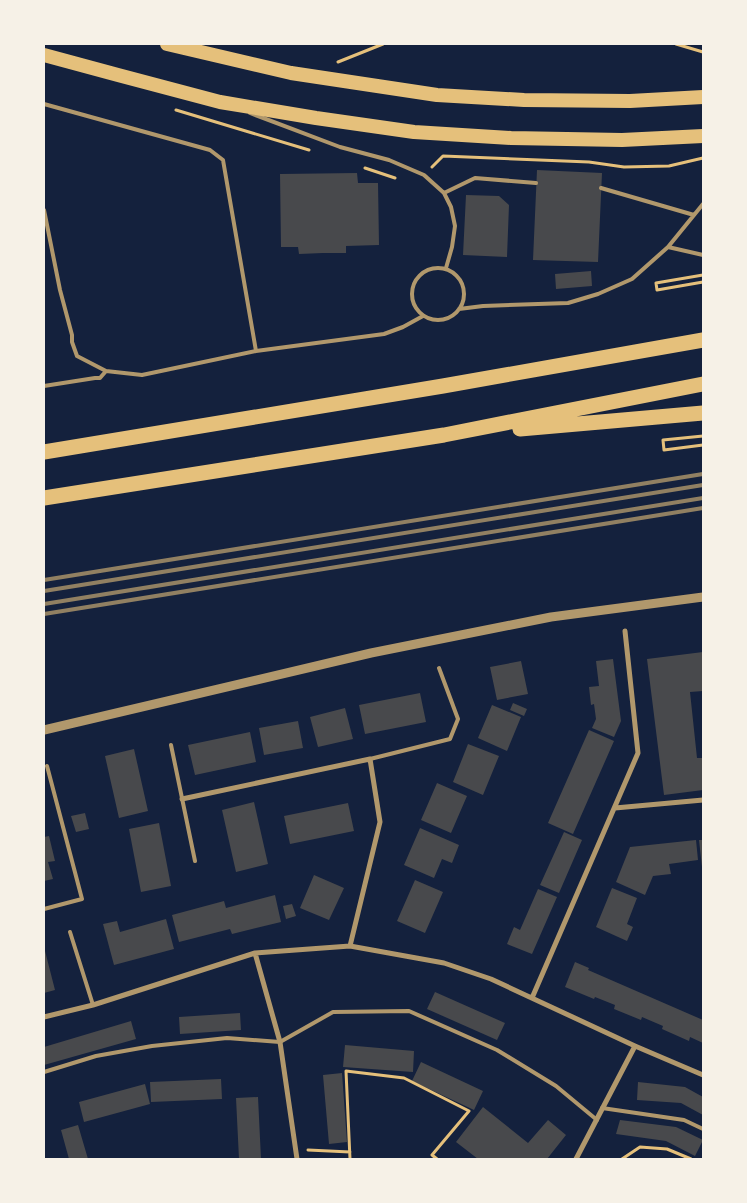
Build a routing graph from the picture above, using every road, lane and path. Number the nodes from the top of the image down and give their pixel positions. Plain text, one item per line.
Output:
1 (167, 44) edge
2 (383, 44) edge
3 (676, 44) edge
4 (703, 52) edge
5 (44, 54) edge
6 (335, 63) dead end
7 (703, 98) edge
8 (220, 102) junction
9 (44, 104) edge
10 (173, 109) dead end
11 (703, 136) edge
12 (311, 151) dead end
13 (703, 158) edge
14 (359, 166) dead end
15 (432, 168) dead end
16 (397, 178) dead end
17 (536, 183) dead end
18 (601, 188) dead end
19 (444, 193) junction
20 (703, 204) edge
21 (44, 210) edge
22 (694, 215) junction
23 (668, 246) junction
24 (703, 255) edge
25 (446, 268) junction
26 (703, 275) edge
27 (703, 282) edge
28 (460, 309) junction
29 (423, 316) junction
30 (703, 340) edge
31 (256, 351) junction
32 (106, 371) junction
33 (703, 384) edge
34 (44, 386) edge
35 (703, 413) edge
36 (444, 435) junction
37 (703, 436) edge
38 (703, 445) edge
39 (44, 452) edge
40 (44, 498) edge
41 (703, 597) edge
42 (625, 631) dead end
43 (439, 668) dead end
44 (44, 730) edge
45 (171, 745) dead end
46 (370, 759) junction
47 (47, 766) dead end
48 (182, 799) junction
49 (703, 800) edge
50 (615, 808) junction
51 (195, 861) dead end
52 (44, 909) edge
53 (70, 932) dead end
54 (350, 946) junction
55 (255, 953) junction
56 (532, 998) junction
57 (93, 1005) junction
58 (44, 1017) edge
59 (280, 1042) junction
60 (635, 1046) junction
61 (44, 1072) edge
62 (703, 1074) edge
63 (602, 1108) junction
64 (596, 1120) junction
65 (703, 1129) edge
66 (296, 1150) junction
67 (350, 1152) junction
68 (297, 1159) edge
69 (350, 1159) edge
70 (437, 1159) edge
71 (576, 1159) edge
72 (622, 1159) edge
73 (691, 1159) edge

1 - 7 highway
2 - 6 path
3 - 4 path
5 - 8 highway
8 - 11 highway
8 - 19 lane
9 - 31 lane
10 - 12 path
13 - 15 path
14 - 16 path
17 - 19 lane
18 - 22 lane
19 - 25 lane
20 - 22 lane
21 - 32 lane
22 - 23 lane
23 - 24 lane
23 - 28 lane
25 - 28 lane
25 - 29 lane
26 - 27 path
28 - 29 lane
29 - 31 lane
30 - 39 highway
31 - 32 lane
32 - 34 lane
33 - 36 highway
35 - 36 highway
36 - 40 highway
37 - 38 path
41 - 44 street
42 - 50 street
43 - 46 lane
45 - 48 lane
46 - 48 street
46 - 54 street
47 - 52 lane
48 - 51 lane
49 - 50 street
50 - 56 street
53 - 57 lane
54 - 55 street
54 - 56 street
55 - 57 street
55 - 59 street
56 - 60 street
57 - 58 street
59 - 61 lane
59 - 64 lane
59 - 66 street
60 - 62 street
60 - 63 street
63 - 64 street
63 - 65 lane
64 - 71 street
66 - 67 path
66 - 68 street
67 - 69 path
67 - 70 path
72 - 73 path

